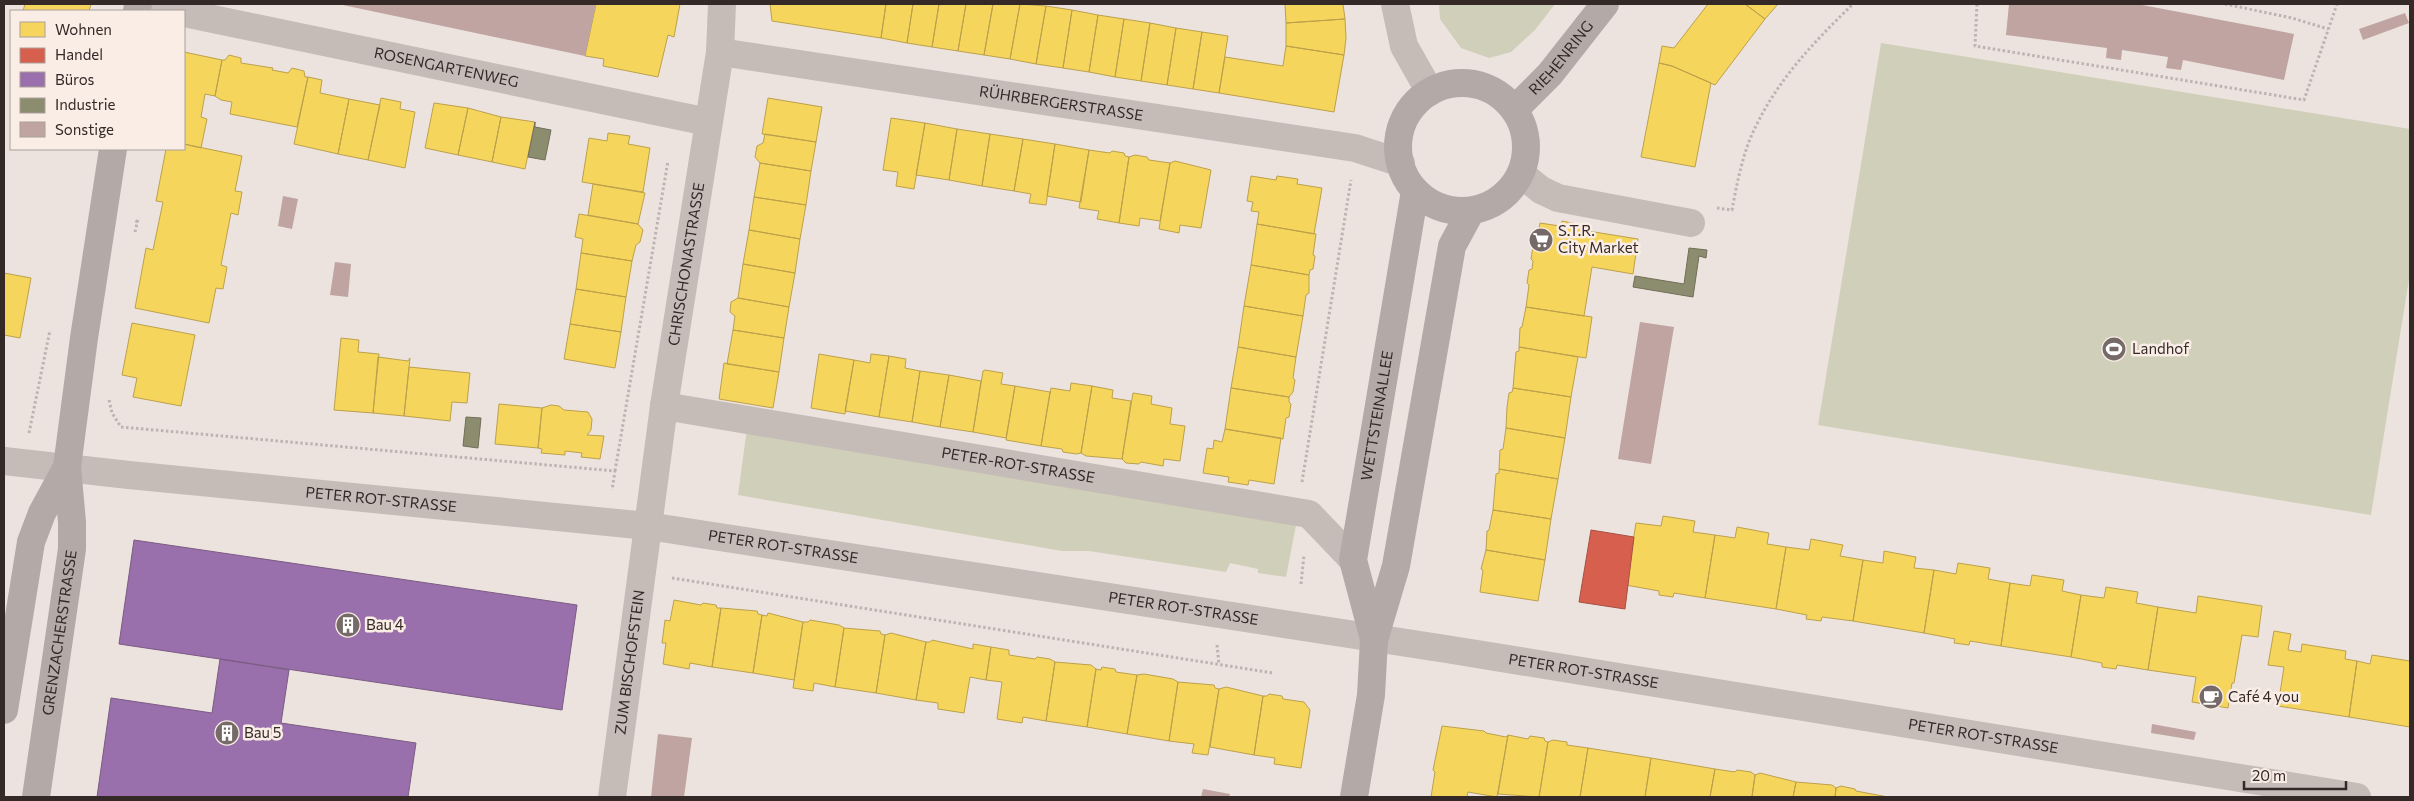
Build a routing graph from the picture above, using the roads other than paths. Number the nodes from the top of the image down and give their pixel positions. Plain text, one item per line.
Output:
1 (139, 4) edge
2 (722, 4) edge
3 (1395, 4) edge
4 (1605, 4) edge
5 (170, 10) edge
6 (185, 13) edge
7 (720, 52) junction
8 (1430, 92) junction
9 (1514, 109) junction
10 (708, 122) junction
11 (113, 150) edge
12 (1401, 163) junction
13 (1521, 174) junction
14 (1415, 191) junction
15 (1471, 211) junction
16 (1691, 223) road end
17 (664, 406) junction
18 (4, 461) edge
19 (68, 467) junction
20 (648, 526) junction
21 (1353, 560) junction
22 (1374, 640) junction
23 (4, 710) edge
24 (2275, 791) edge
25 (36, 797) edge
26 (612, 797) edge
27 (1354, 797) edge
28 (2357, 797) edge

1 - 5 street
2 - 7 street, CHRISCHONASTRASSE
3 - 8 street
4 - 9 main road, RIEHENRING
6 - 10 street, ROSENGARTENWEG
7 - 10 street, CHRISCHONASTRASSE
7 - 12 street, RÜHRBERGERSTRASSE
8 - 9 main road
8 - 12 main road
9 - 13 main road
10 - 17 street, CHRISCHONASTRASSE
11 - 19 main road, GRENZACHERSTRASSE
12 - 14 main road
13 - 15 main road
13 - 16 street
14 - 15 main road
14 - 21 main road, WETTSTEINALLEE
15 - 22 main road, WETTSTEINALLEE
17 - 20 street, CHRISCHONASTRASSE
17 - 21 street, PETER-ROT-STRASSE
18 - 19 street, PETER ROT-STRASSE
19 - 20 street, PETER ROT-STRASSE
19 - 23 main road, GRENZACHERSTRASSE
19 - 25 main road, GRENZACHERSTRASSE
20 - 22 street, PETER ROT-STRASSE
20 - 26 street, ZUM BISCHOFSTEIN
21 - 22 main road, WETTSTEINALLEE
22 - 24 street, PETER ROT-STRASSE
22 - 27 main road, WETTSTEINALLEE
24 - 28 street, PETER ROT-STRASSE

